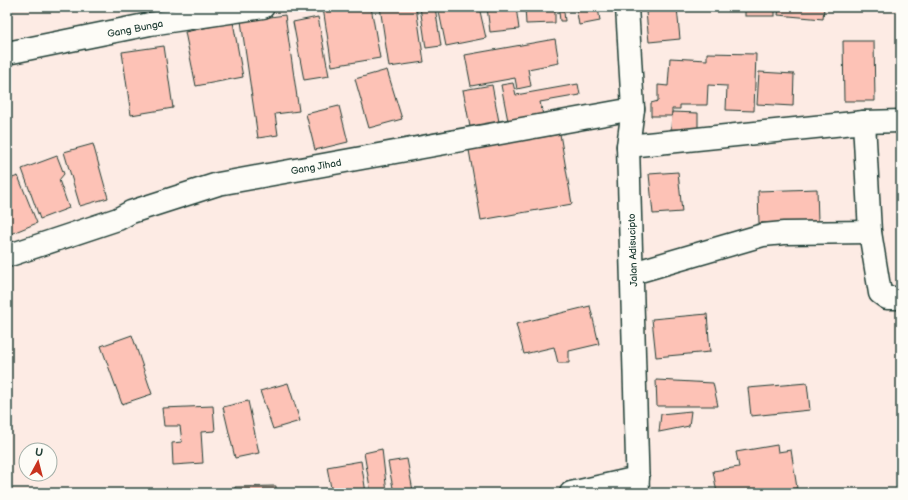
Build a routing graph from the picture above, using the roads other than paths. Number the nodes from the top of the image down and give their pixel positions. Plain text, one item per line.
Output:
1 (263, 7) edge
2 (627, 7) edge
3 (7, 54) edge
4 (633, 109) junction
5 (901, 121) edge
6 (864, 122) junction
7 (628, 146) junction
8 (870, 232) junction
9 (7, 256) edge
10 (633, 273) junction
11 (901, 298) edge
12 (638, 486) edge
13 (571, 493) edge

1 - 3 street, Gang Bunga
2 - 4 street, Jalan Adisucipto
4 - 7 street, Jalan Adisucipto
4 - 9 street, Gang Jihad
5 - 6 street
6 - 7 street
6 - 8 street
7 - 10 street, Jalan Adisucipto
8 - 10 street
8 - 11 street
10 - 12 street, Jalan Adisucipto
12 - 13 street

